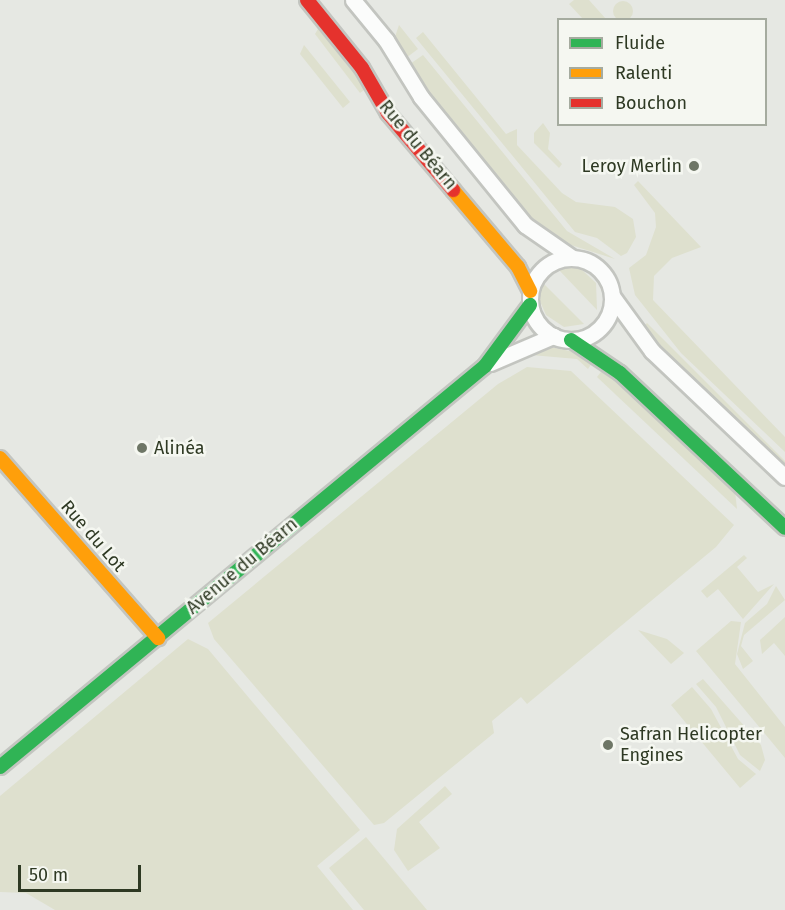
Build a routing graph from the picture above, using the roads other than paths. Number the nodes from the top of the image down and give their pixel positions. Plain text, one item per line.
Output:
1 (307, 0) edge
2 (353, 0) edge
3 (571, 257) junction
4 (612, 296) junction
5 (530, 298) junction
6 (553, 336) junction
7 (571, 340) junction
8 (485, 366) junction
9 (0, 458) edge
10 (785, 477) edge
11 (785, 528) edge
12 (158, 638) junction
13 (0, 767) edge

1 - 5 street, Rue du Béarn
2 - 3 street, Rue du Béarn
3 - 4 street
3 - 5 street
4 - 7 street
4 - 10 street
5 - 6 street
5 - 8 street, Avenue du Béarn
6 - 7 street
6 - 8 street, Avenue du Béarn
7 - 11 street
8 - 12 street, Avenue du Béarn
9 - 12 street, Rue du Lot
12 - 13 street, Avenue du Béarn

